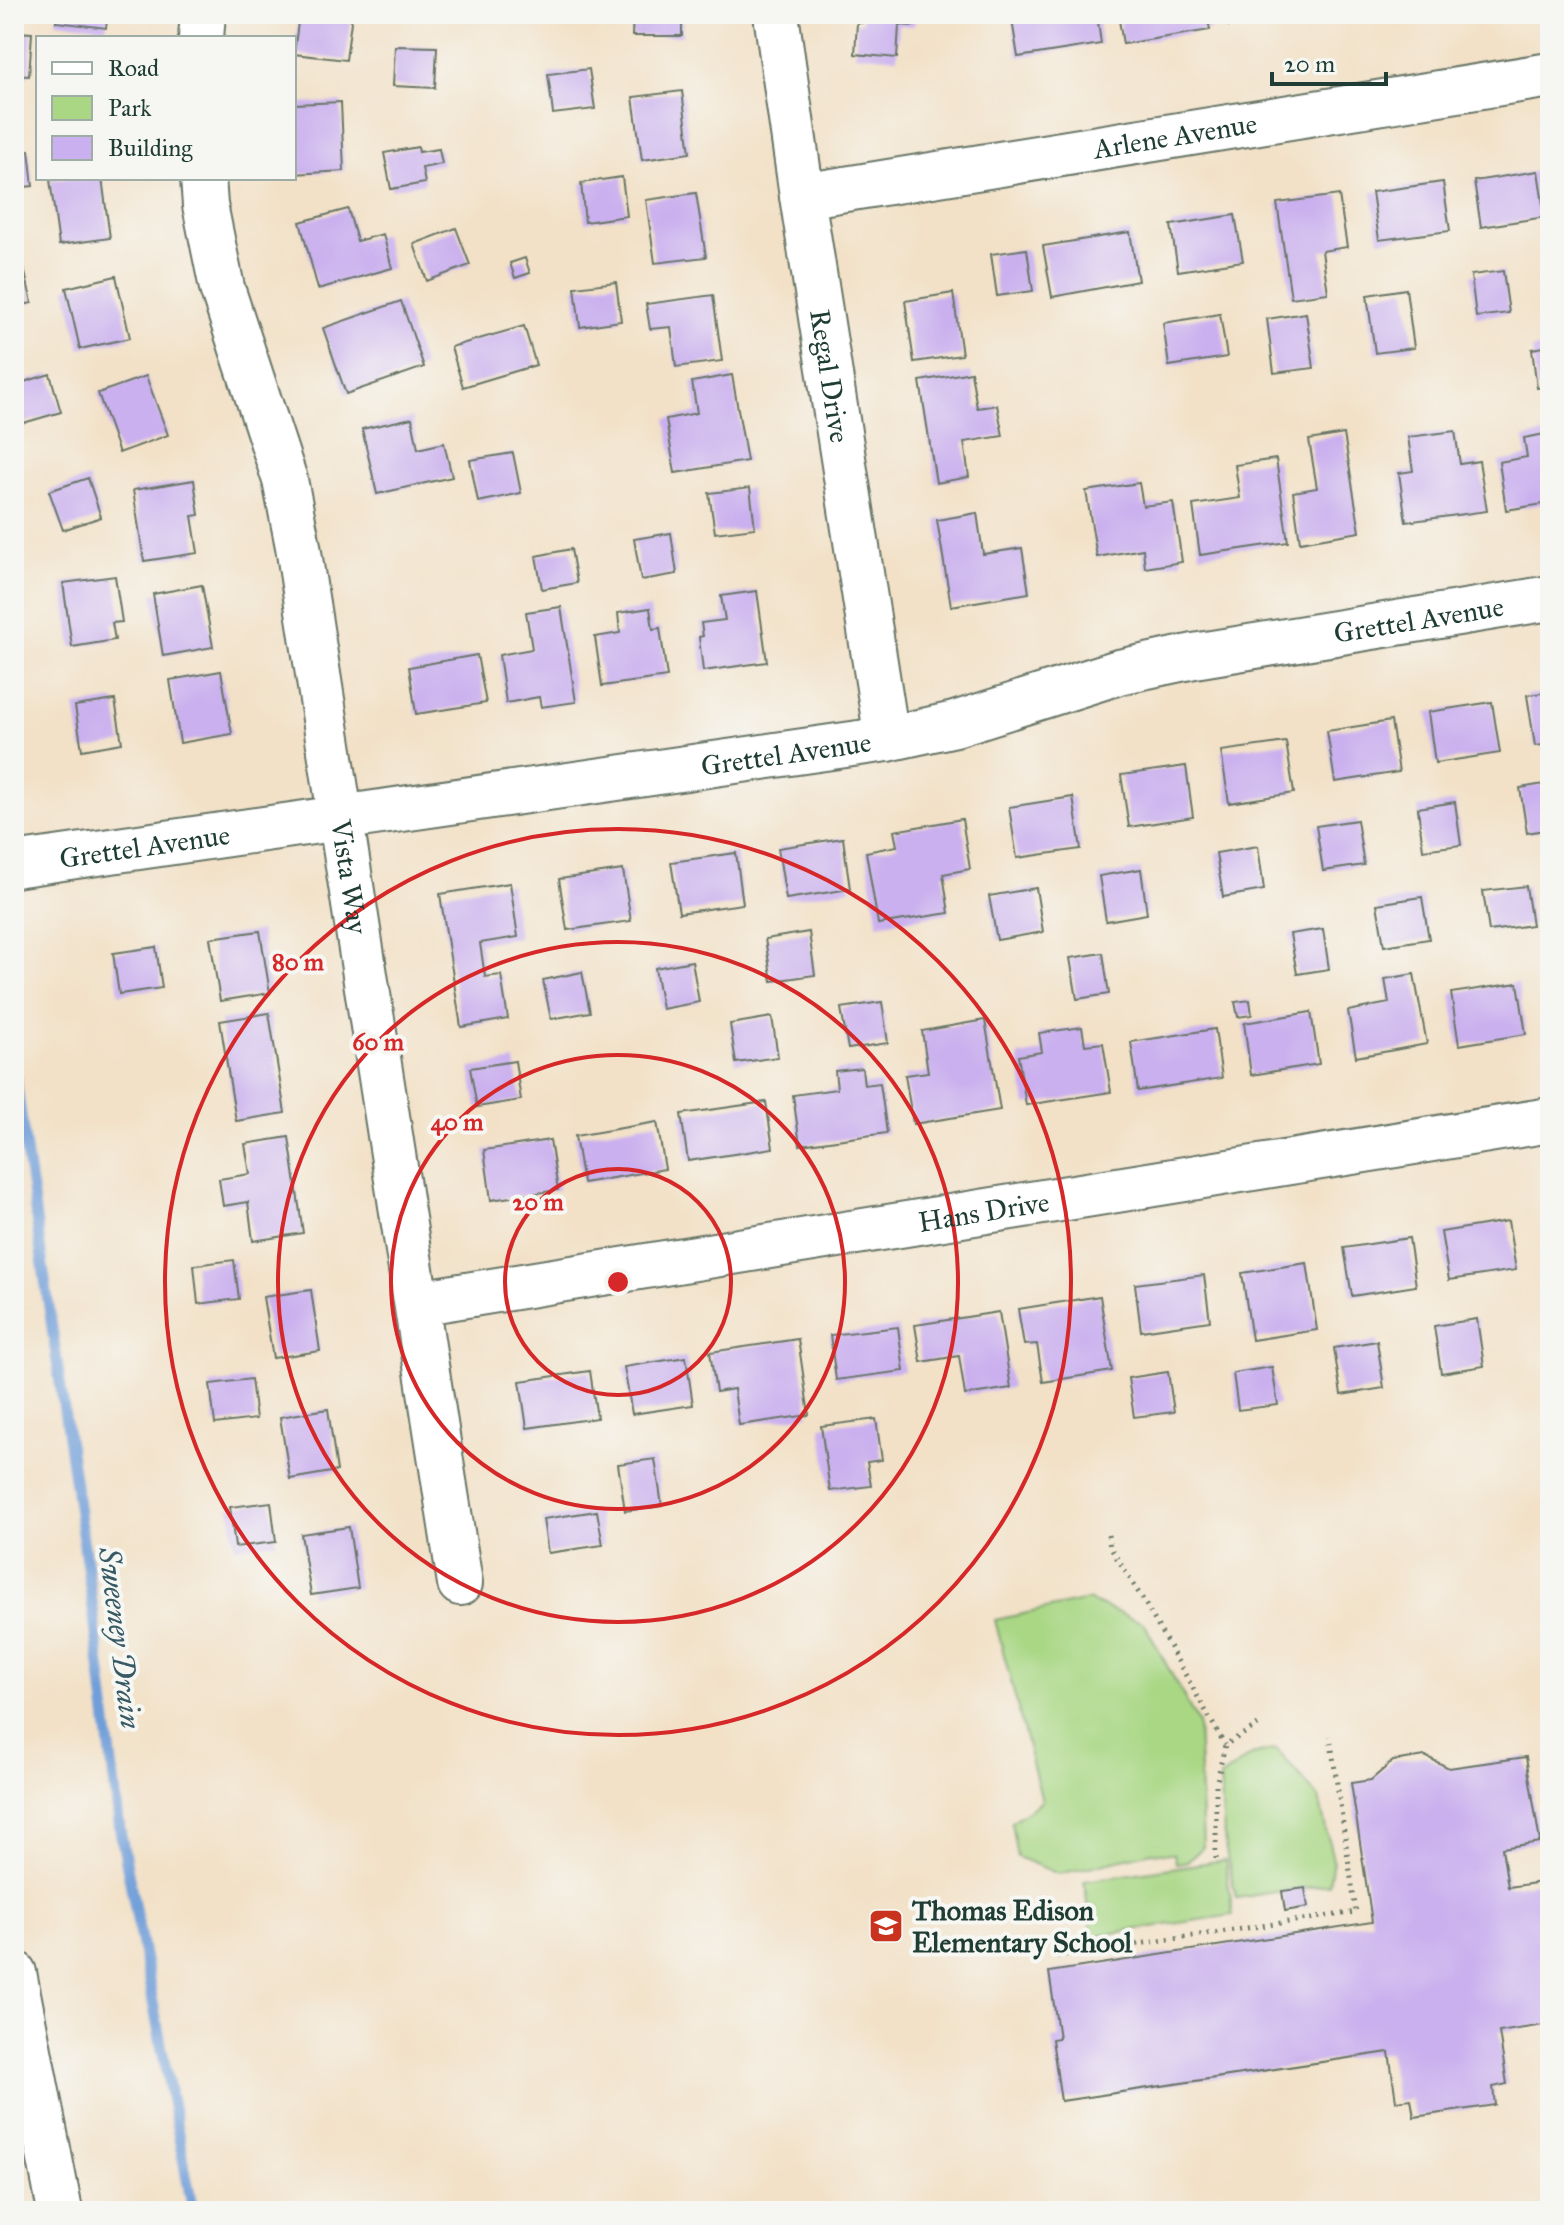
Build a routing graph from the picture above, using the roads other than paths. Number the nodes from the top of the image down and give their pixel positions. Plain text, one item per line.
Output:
1 (203, 14) edge
2 (776, 14) edge
3 (201, 36) edge
4 (1550, 75) edge
5 (203, 180) edge
6 (802, 196) junction
7 (1550, 598) edge
8 (887, 739) junction
9 (341, 820) junction
10 (14, 865) edge
11 (1550, 1120) edge
12 (417, 1303) junction
13 (460, 1583) dead end
14 (14, 1973) edge
15 (60, 2211) edge

1 - 3 street
2 - 6 street, Regal Drive
4 - 6 street, Arlene Avenue
5 - 9 street, Vista Way
6 - 8 street, Regal Drive
7 - 8 street, Grettel Avenue
8 - 9 street, Grettel Avenue
9 - 10 street, Grettel Avenue
9 - 12 street, Vista Way
11 - 12 street, Hans Drive
12 - 13 street, Vista Way
14 - 15 street

